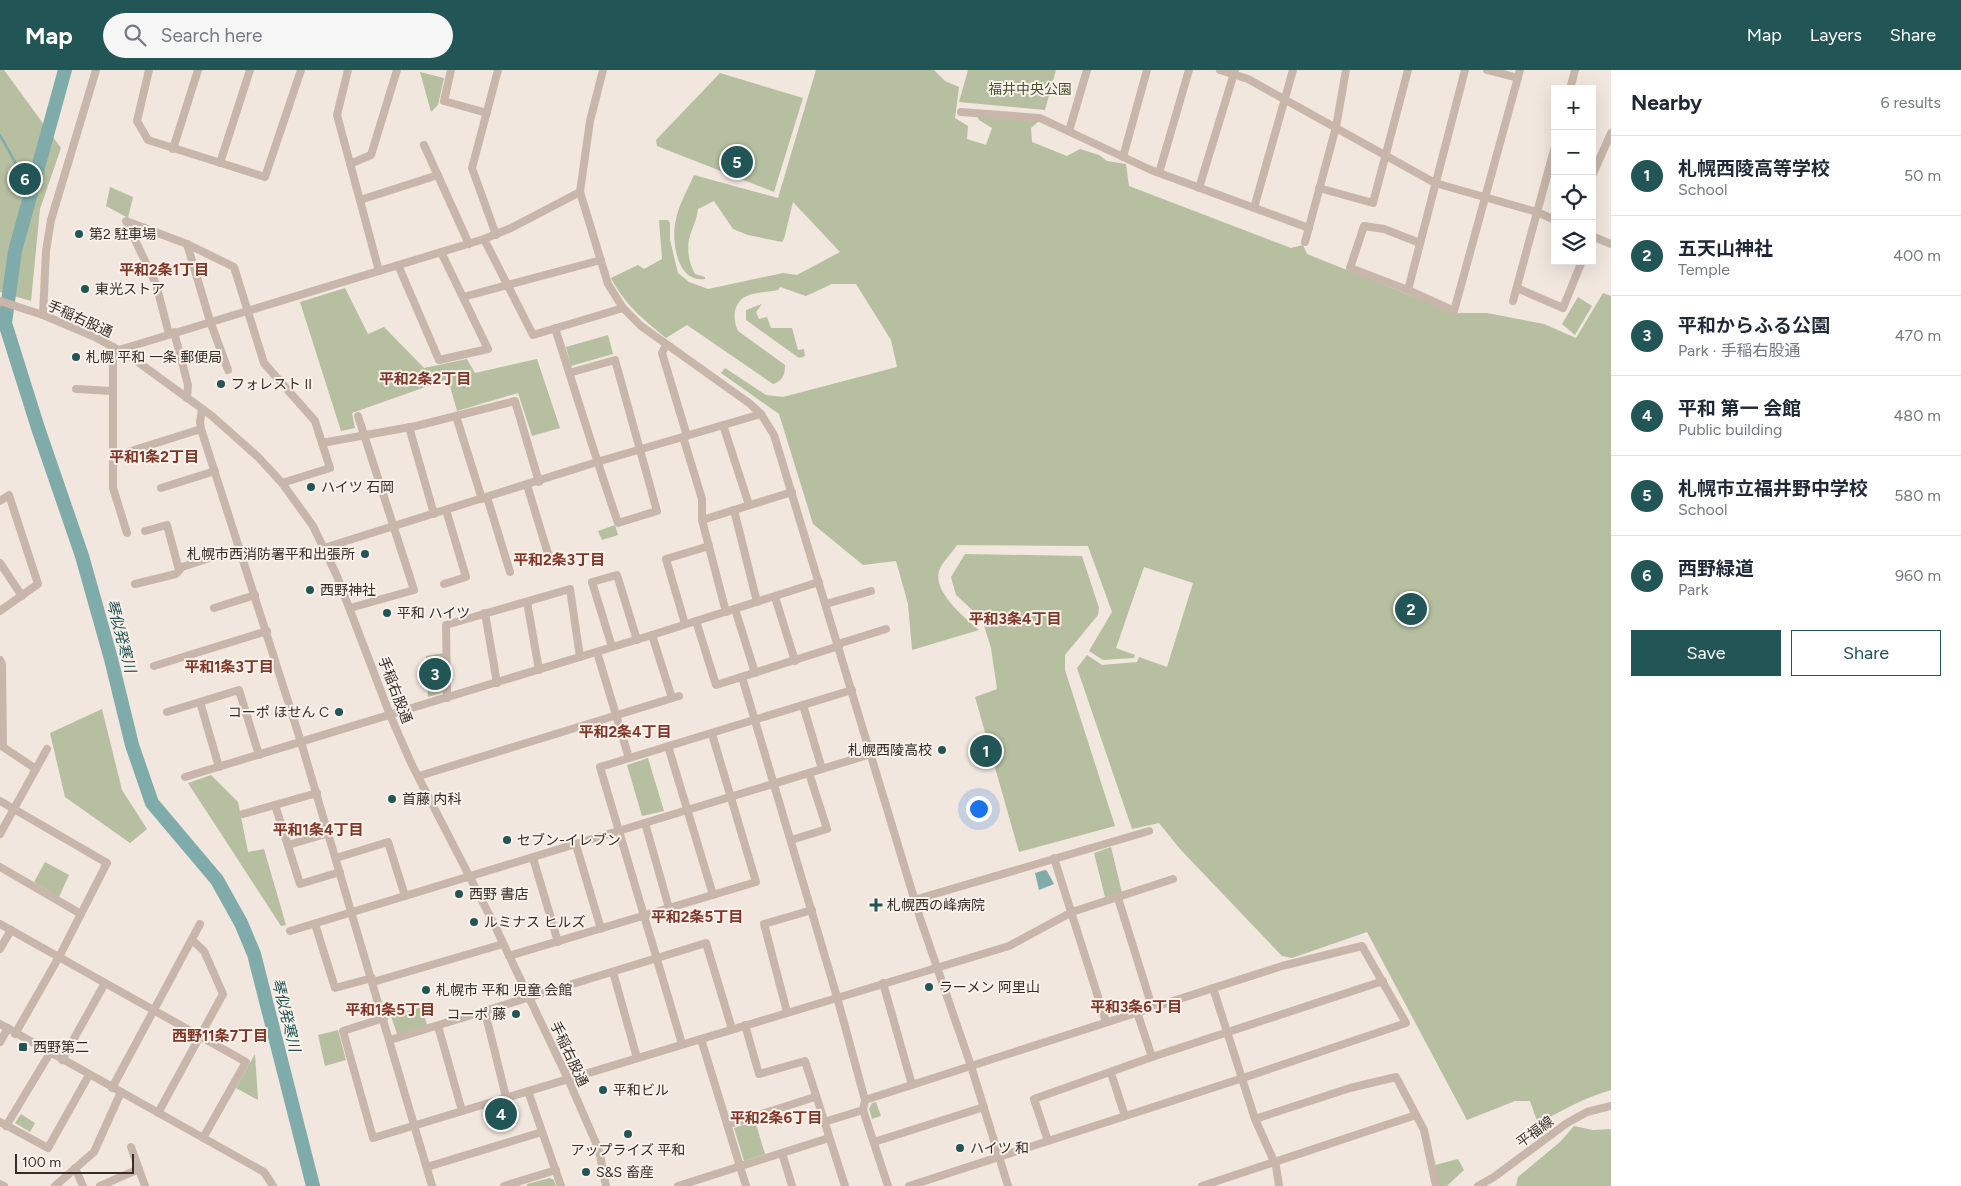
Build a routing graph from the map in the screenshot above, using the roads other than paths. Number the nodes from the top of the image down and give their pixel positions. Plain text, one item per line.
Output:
1 (96, 70) edge
2 (149, 70) edge
3 (198, 70) edge
4 (250, 70) edge
5 (301, 70) edge
6 (348, 70) edge
7 (397, 70) edge
8 (451, 70) edge
9 (498, 70) edge
10 (603, 70) edge
11 (1087, 70) edge
12 (1147, 70) edge
13 (1188, 70) edge
14 (1220, 70) edge
15 (1293, 70) edge
16 (1346, 70) edge
17 (1408, 70) edge
18 (1464, 70) edge
19 (1487, 70) edge
20 (1575, 70) edge
21 (1234, 72) edge
22 (1519, 74) edge
23 (1571, 85) edge
24 (1284, 99) junction
25 (486, 112) junction
26 (960, 112) dead end
27 (1336, 128) junction
28 (1069, 131) junction
29 (1610, 136) edge
30 (424, 145) dead end
31 (174, 148) junction
32 (1384, 155) junction
33 (1122, 156) junction
34 (1551, 161) edge
35 (220, 163) junction
36 (350, 164) junction
37 (1159, 173) junction
38 (438, 175) junction
39 (1592, 175) edge
40 (1436, 183) junction
41 (1199, 188) junction
42 (1319, 188) junction
43 (580, 192) junction
44 (1485, 197) junction
45 (360, 200) junction
46 (1254, 208) junction
47 (1537, 212) junction
48 (1551, 218) edge
49 (1309, 228) junction
50 (496, 235) junction
51 (1596, 238) edge
52 (484, 239) junction
53 (1305, 242) dead end
54 (1420, 243) junction
55 (187, 244) junction
56 (469, 244) junction
57 (1611, 244) edge
58 (441, 252) junction
59 (601, 260) junction
60 (398, 265) junction
61 (1580, 265) edge
62 (379, 270) junction
63 (508, 285) junction
64 (1517, 288) junction
65 (1408, 290) junction
66 (463, 297) junction
67 (1, 301) edge
68 (1513, 301) dead end
69 (623, 308) junction
70 (248, 310) junction
71 (43, 315) junction
72 (210, 321) junction
73 (555, 328) junction
74 (172, 333) junction
75 (666, 344) junction
76 (116, 349) junction
77 (228, 370) dead end
78 (569, 373) junction
79 (76, 389) dead end
80 (112, 391) junction
81 (187, 398) junction
82 (202, 409) junction
83 (761, 414) junction
84 (358, 416) dead end
85 (456, 416) junction
86 (723, 425) junction
87 (409, 427) junction
88 (201, 429) junction
89 (364, 435) junction
90 (685, 437) junction
91 (322, 443) junction
92 (641, 450) junction
93 (114, 456) junction
94 (597, 462) junction
95 (215, 472) junction
96 (539, 482) junction
97 (282, 483) junction
98 (527, 485) junction
99 (161, 488) dead end
100 (792, 492) junction
101 (485, 498) junction
102 (0, 501) edge
103 (748, 506) junction
104 (446, 510) junction
105 (734, 510) junction
106 (434, 514) junction
107 (702, 520) junction
108 (393, 526) junction
109 (145, 531) dead end
110 (128, 533) dead end
111 (709, 546) junction
112 (240, 548) junction
113 (324, 548) junction
114 (549, 557) dead end
115 (0, 563) edge
116 (179, 570) junction
117 (510, 572) dead end
118 (819, 582) junction
119 (135, 584) dead end
120 (444, 584) dead end
121 (871, 591) dead end
122 (255, 595) junction
123 (22, 596) junction
124 (775, 596) junction
125 (527, 602) junction
126 (757, 602) junction
127 (826, 604) junction
128 (214, 608) dead end
129 (350, 608) junction
130 (735, 609) junction
131 (0, 611) edge
132 (726, 612) junction
133 (486, 613) junction
134 (696, 621) junction
135 (685, 624) junction
136 (886, 629) dead end
137 (267, 631) junction
138 (652, 635) junction
139 (637, 640) junction
140 (838, 645) junction
141 (612, 647) junction
142 (597, 652) junction
143 (580, 657) junction
144 (0, 660) edge
145 (795, 661) junction
146 (154, 666) dead end
147 (539, 670) junction
148 (755, 673) junction
149 (742, 677) junction
150 (497, 683) junction
151 (852, 690) junction
152 (447, 698) junction
153 (200, 702) junction
154 (803, 705) junction
155 (168, 712) dead end
156 (390, 715) junction
157 (616, 715) junction
158 (755, 720) junction
159 (712, 734) junction
160 (301, 742) junction
161 (668, 746) junction
162 (47, 749) dead end
163 (870, 754) junction
164 (259, 755) junction
165 (629, 758) junction
166 (219, 767) junction
167 (36, 769) junction
168 (822, 769) junction
169 (809, 773) junction
170 (418, 776) junction
171 (184, 777) dead end
172 (774, 784) junction
173 (316, 793) junction
174 (730, 797) junction
175 (0, 801) edge
176 (275, 805) junction
177 (14, 809) junction
178 (688, 810) junction
179 (243, 814) dead end
180 (645, 823) junction
181 (1149, 831) dead end
182 (618, 832) junction
183 (329, 833) junction
184 (0, 834) edge
185 (791, 840) junction
186 (288, 845) junction
187 (576, 845) junction
188 (336, 858) junction
189 (533, 858) junction
190 (1054, 858) junction
191 (0, 867) edge
192 (340, 872) junction
193 (470, 876) junction
194 (1174, 880) dead end
195 (713, 895) junction
196 (405, 896) junction
197 (1118, 898) junction
198 (914, 900) junction
199 (669, 908) junction
200 (812, 910) junction
201 (1072, 912) junction
202 (352, 913) junction
203 (81, 914) junction
204 (643, 916) junction
205 (0, 924) edge
206 (200, 924) dead end
207 (315, 924) junction
208 (601, 929) junction
209 (11, 930) junction
210 (290, 931) dead end
211 (192, 940) junction
212 (558, 942) junction
213 (503, 944) junction
214 (0, 949) edge
215 (509, 956) junction
216 (58, 957) junction
217 (656, 958) junction
218 (937, 966) junction
219 (613, 972) junction
220 (372, 980) junction
221 (1383, 981) junction
222 (105, 983) junction
223 (883, 983) junction
224 (1213, 988) junction
225 (529, 998) junction
226 (837, 998) junction
227 (1152, 1007) junction
228 (154, 1011) junction
229 (485, 1012) junction
230 (787, 1012) junction
231 (1137, 1012) junction
232 (384, 1018) junction
233 (1106, 1022) junction
234 (0, 1024) edge
235 (745, 1025) junction
236 (438, 1026) junction
237 (8, 1028) junction
238 (732, 1029) junction
239 (1228, 1033) junction
240 (15, 1034) junction
241 (199, 1036) junction
242 (701, 1038) junction
243 (390, 1040) junction
244 (0, 1042) edge
245 (682, 1044) junction
246 (50, 1053) junction
247 (637, 1058) junction
248 (1152, 1058) junction
249 (62, 1060) junction
250 (971, 1066) junction
251 (1111, 1073) junction
252 (88, 1074) junction
253 (1243, 1078) junction
254 (568, 1079) junction
255 (912, 1085) junction
256 (112, 1088) junction
257 (528, 1091) junction
258 (120, 1092) junction
259 (506, 1097) junction
260 (815, 1097) junction
261 (865, 1100) junction
262 (1611, 1106) edge
263 (984, 1107) junction
264 (863, 1110) junction
265 (462, 1111) junction
266 (158, 1113) junction
267 (1125, 1116) junction
268 (1416, 1116) junction
269 (1256, 1119) junction
270 (824, 1122) junction
271 (3, 1124) edge
272 (727, 1125) junction
273 (414, 1126) junction
274 (542, 1132) junction
275 (203, 1138) junction
276 (829, 1138) junction
277 (874, 1142) junction
278 (1048, 1142) junction
279 (131, 1147) dead end
280 (782, 1153) junction
281 (999, 1156) junction
282 (1273, 1162) junction
283 (427, 1167) junction
284 (740, 1167) junction
285 (75, 1168) junction
286 (139, 1169) junction
287 (556, 1170) junction
288 (0, 1184) edge
289 (4, 1186) edge
290 (55, 1186) edge
291 (83, 1186) edge
292 (100, 1186) edge
293 (145, 1186) edge
294 (273, 1186) edge
295 (432, 1186) edge
296 (504, 1186) edge
297 (561, 1186) edge
298 (606, 1186) edge
299 (678, 1186) edge
300 (746, 1186) edge
301 (792, 1186) edge
302 (845, 1186) edge
303 (888, 1186) edge
304 (909, 1186) edge
305 (1008, 1186) edge
306 (1202, 1186) edge
307 (1280, 1186) edge
308 (1436, 1186) edge
309 (1478, 1186) edge

1 - 71 street
2 - 31 street
3 - 31 street
4 - 35 street
5 - 35 street
6 - 36 street
7 - 36 street
8 - 25 street
9 - 25 street
10 - 43 street
11 - 28 street
12 - 33 street
13 - 37 street
14 - 21 street
15 - 24 street
16 - 27 street
17 - 32 street
18 - 40 street
19 - 22 street
20 - 23 street
21 - 24 street
21 - 41 street
22 - 44 street
24 - 27 street
24 - 46 street
25 - 50 street
26 - 28 street
27 - 32 street
27 - 42 street
28 - 33 street
29 - 39 street
30 - 38 street
31 - 35 street
32 - 40 street
32 - 42 street
33 - 37 street
34 - 47 street
36 - 45 street
37 - 41 street
38 - 45 street
38 - 56 street
40 - 44 street
40 - 54 street
41 - 46 street
42 - 49 street
43 - 50 street
43 - 59 street
44 - 47 street
44 - 65 street
45 - 62 street
46 - 49 street
47 - 48 street
47 - 64 street
49 - 53 street
50 - 52 street
51 - 57 street
52 - 56 street
52 - 63 street
54 - 65 street
54 - 65 street
55 - 70 street
55 - 72 street
55 - 74 street
56 - 58 street
58 - 60 street
58 - 66 street
59 - 63 street
59 - 69 street
60 - 62 street
60 - 66 street
61 - 64 street
62 - 70 street
63 - 66 street
63 - 73 street
64 - 68 street
67 - 71 street, 手稲右股通
69 - 73 street
69 - 75 street
70 - 72 street
70 - 91 street
71 - 76 street, 手稲右股通
72 - 74 street
72 - 77 street
73 - 78 street
74 - 76 street
74 - 81 street
75 - 83 street
75 - 90 street
76 - 80 street
76 - 81 street, 手稲右股通
78 - 92 street
78 - 94 street
79 - 80 street
80 - 93 street
81 - 82 street, 手稲右股通
82 - 88 street
82 - 97 street, 手稲右股通
83 - 86 street
83 - 100 street
84 - 89 street
85 - 87 street
85 - 96 street
85 - 101 street
86 - 90 street
86 - 103 street
87 - 89 street
87 - 106 street
88 - 93 street
88 - 95 street
89 - 91 street
89 - 108 street
90 - 92 street
90 - 107 street
91 - 97 street
92 - 94 street
92 - 94 street
93 - 110 street
94 - 96 street
95 - 99 street
95 - 112 street
96 - 98 street
97 - 113 street, 手稲右股通
98 - 101 street
98 - 114 street
100 - 103 street
100 - 118 street
101 - 104 street
101 - 117 street
102 - 123 street
103 - 105 street
104 - 106 street
104 - 120 street
105 - 107 street
105 - 126 street
106 - 108 street
107 - 111 street
108 - 113 street
108 - 129 street
109 - 116 street
111 - 132 street
111 - 135 street
112 - 116 street
112 - 122 street
113 - 129 street, 手稲右股通
115 - 123 street
116 - 119 street
118 - 124 street
118 - 127 street
121 - 127 street
122 - 128 street
122 - 137 street
123 - 131 street
124 - 126 street
124 - 145 street
125 - 133 street
125 - 143 street
125 - 147 street
126 - 130 street
127 - 140 street
129 - 156 street, 手稲右股通
130 - 132 street
130 - 148 street
132 - 134 street
133 - 150 street
133 - 152 street
134 - 135 street
134 - 149 street
135 - 138 street
136 - 140 street
137 - 146 street
137 - 160 street
138 - 139 street
138 - 157 street
139 - 141 street
139 - 141 street
140 - 145 street
140 - 151 street
141 - 142 street
142 - 143 street
142 - 157 street
143 - 147 street
144 - 167 street
145 - 148 street
147 - 150 street
148 - 149 street
149 - 158 street
150 - 152 street
151 - 154 street
151 - 163 street
152 - 156 street
153 - 155 street
153 - 164 street
153 - 166 street
154 - 158 street
154 - 168 street
156 - 160 street
156 - 170 street, 手稲右股通
157 - 165 street
157 - 170 street
158 - 159 street
158 - 172 street
159 - 161 street
159 - 174 street
160 - 164 street
160 - 173 street
161 - 165 street
161 - 178 street
162 - 167 street
163 - 168 street
163 - 198 street
164 - 166 street
165 - 182 street
166 - 171 street
167 - 177 street
168 - 169 street
169 - 172 street
169 - 185 street
170 - 193 street, 手稲右股通
172 - 174 street
172 - 185 street
173 - 176 street
173 - 183 street
174 - 178 street
174 - 195 street
175 - 177 street
176 - 179 street
176 - 186 street
177 - 184 street
177 - 203 street
178 - 180 street
178 - 195 street
180 - 182 street
180 - 199 street
181 - 190 street
182 - 187 street
182 - 204 street
183 - 186 street
183 - 188 street
185 - 200 street
186 - 192 street
187 - 189 street
187 - 208 street
188 - 192 street
188 - 196 street
189 - 193 street
189 - 212 street
190 - 198 street
190 - 201 street
191 - 203 street
192 - 202 street
193 - 196 street
193 - 213 street, 手稲右股通
194 - 197 street
195 - 199 street
196 - 202 street
197 - 201 street
197 - 227 street
198 - 218 street
199 - 204 street
200 - 226 street
200 - 230 street
201 - 218 street
201 - 233 street
202 - 207 street
202 - 220 street
203 - 216 street
204 - 208 street
204 - 217 street
205 - 209 street
206 - 211 street
207 - 210 street
207 - 220 street
208 - 212 street
209 - 214 street
209 - 216 street
211 - 228 street
211 - 241 street
212 - 215 street
213 - 215 street, 手稲右股通
213 - 220 street
215 - 225 street, 手稲右股通
216 - 222 street
216 - 240 street
217 - 219 street
217 - 238 street
217 - 245 street
218 - 223 street
218 - 250 street
219 - 225 street
219 - 247 street
220 - 232 street
221 - 224 street
221 - 239 street
221 - 253 street
222 - 228 street
222 - 249 street
223 - 226 street
223 - 255 street
224 - 227 street
224 - 239 street
225 - 229 street
225 - 254 street, 手稲右股通
226 - 230 street
226 - 261 street
227 - 231 street
228 - 241 street
228 - 256 street
229 - 236 street
229 - 259 street
230 - 235 street
231 - 233 street
231 - 248 street
232 - 243 street
232 - 273 street
233 - 250 street
234 - 237 street
235 - 238 street
235 - 260 street
236 - 243 street
236 - 265 street
237 - 240 street
237 - 244 street
238 - 242 street
239 - 248 street
239 - 253 street
240 - 246 street
241 - 266 street
241 - 275 street
242 - 245 street
242 - 272 street
243 - 273 street
245 - 247 street
246 - 249 street
246 - 271 street
247 - 254 street
248 - 251 street
249 - 252 street
250 - 255 street
250 - 263 street
251 - 267 street
251 - 278 street
252 - 256 street
252 - 271 street
253 - 267 street
253 - 269 street
254 - 257 street
254 - 298 street, 手稲右股通
255 - 261 street
256 - 258 street
257 - 259 street
257 - 274 street
258 - 266 street
258 - 285 street
259 - 265 street
260 - 270 street
260 - 272 street
261 - 264 street
262 - 309 street, 平福線
263 - 277 street
263 - 281 street
264 - 270 street
264 - 277 street
265 - 273 street
266 - 275 street
267 - 278 street
268 - 269 street
268 - 282 street
268 - 308 street
269 - 282 street
270 - 276 street
272 - 284 street
273 - 283 street
274 - 283 street
274 - 287 street
275 - 294 street
276 - 280 street
276 - 302 street
277 - 303 street
278 - 281 street
279 - 286 street
280 - 284 street
280 - 301 street
281 - 304 street
281 - 305 street
282 - 306 street
282 - 307 street
283 - 295 street
284 - 299 street
284 - 300 street
285 - 290 street
285 - 291 street
286 - 292 street
286 - 293 street
287 - 296 street
287 - 297 street
288 - 289 street

